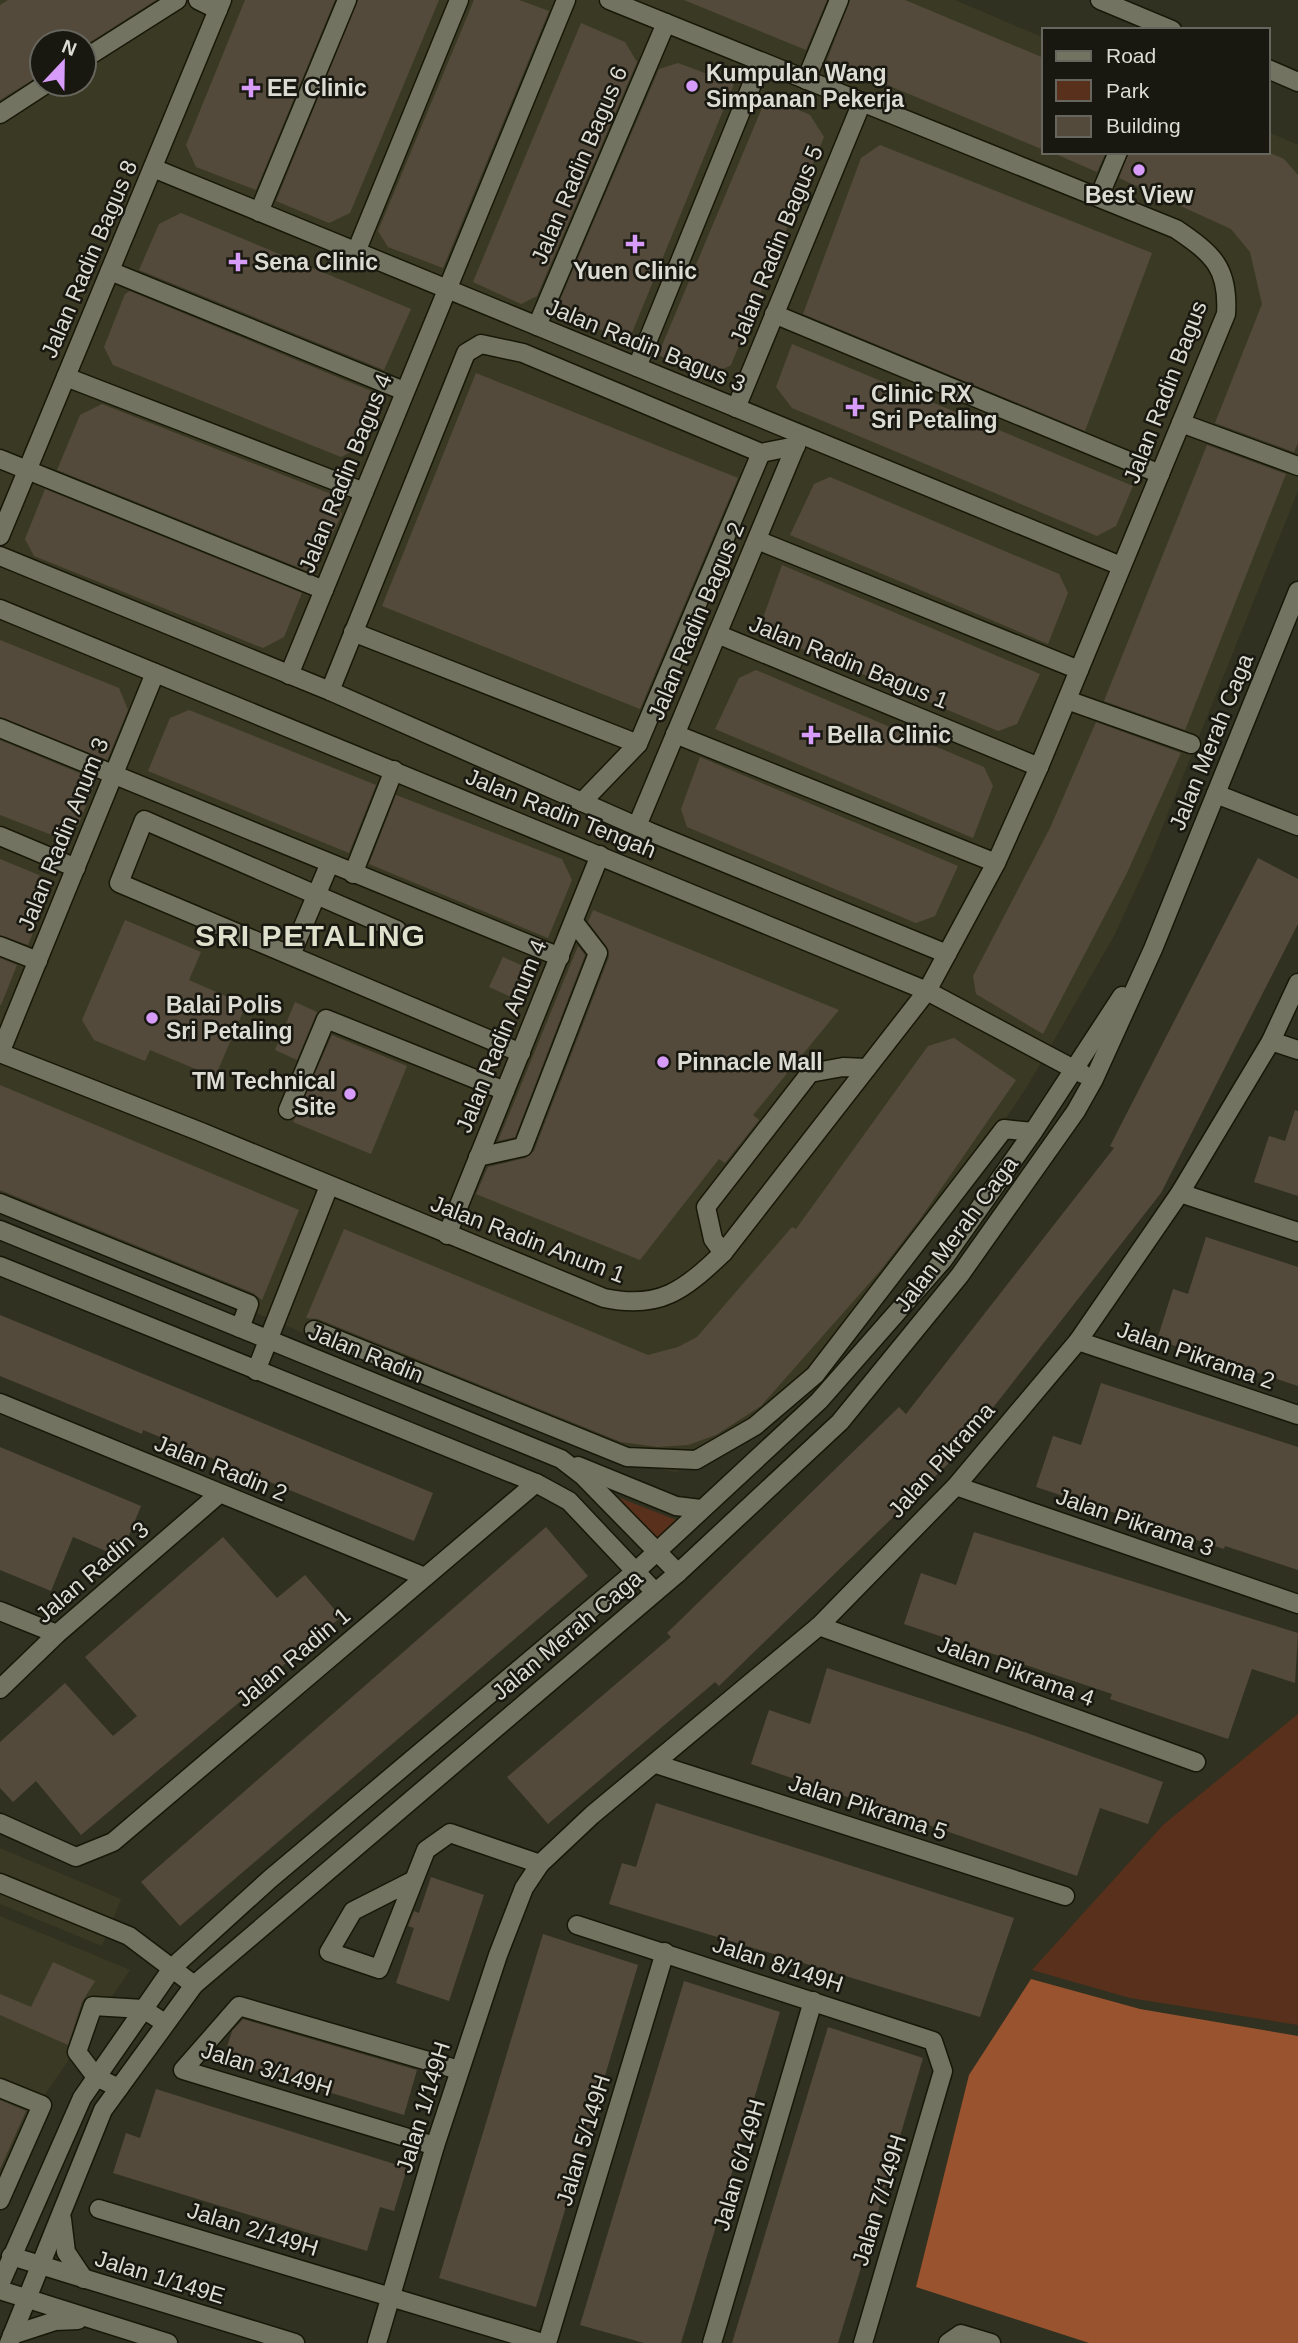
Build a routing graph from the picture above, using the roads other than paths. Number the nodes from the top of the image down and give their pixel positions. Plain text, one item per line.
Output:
1 (177, 0) edge
2 (198, 0) edge
3 (347, 0) edge
4 (459, 0) edge
5 (566, 0) edge
6 (609, 0) edge
7 (839, 0) edge
8 (1100, 0) edge
9 (220, 5) edge
10 (666, 23) junction
11 (1167, 28) edge
12 (98, 50) edge
13 (761, 62) junction
14 (1270, 70) edge
15 (806, 80) junction
16 (1298, 82) edge
17 (28, 96) edge
18 (862, 102) junction
19 (0, 114) edge
20 (1117, 154) edge
21 (153, 169) junction
22 (1099, 197) junction
23 (259, 212) junction
24 (356, 252) junction
25 (110, 271) junction
26 (446, 289) junction
27 (775, 314) junction
28 (537, 326) junction
29 (637, 367) junction
30 (66, 377) junction
31 (404, 391) junction
32 (736, 408) junction
33 (1181, 423) junction
34 (798, 440) junction
35 (761, 453) junction
36 (0, 459) edge
37 (1298, 467) edge
38 (27, 470) junction
39 (1160, 474) junction
40 (364, 492) junction
41 (0, 536) edge
42 (757, 540) junction
43 (0, 556) edge
44 (1121, 566) junction
45 (324, 590) junction
46 (1298, 592) edge
47 (0, 609) edge
48 (353, 632) junction
49 (717, 634) junction
50 (1079, 670) junction
51 (155, 673) junction
52 (289, 675) junction
53 (330, 691) junction
54 (1067, 700) junction
55 (0, 728) edge
56 (675, 734) junction
57 (638, 744) junction
58 (1191, 744) dead end
59 (1039, 767) junction
60 (394, 771) junction
61 (114, 774) junction
62 (1216, 794) junction
63 (582, 802) junction
64 (637, 826) junction
65 (1298, 826) edge
66 (0, 836) edge
67 (600, 855) junction
68 (996, 863) junction
69 (329, 865) junction
70 (76, 868) junction
71 (353, 874) junction
72 (318, 895) junction
73 (574, 922) junction
74 (397, 930) dead end
75 (0, 947) edge
76 (1153, 949) junction
77 (947, 954) junction
78 (291, 955) junction
79 (560, 957) junction
80 (38, 961) junction
81 (1298, 984) edge
82 (928, 991) junction
83 (964, 1010) junction
84 (909, 1014) junction
85 (1272, 1041) junction
86 (1298, 1050) edge
87 (521, 1052) junction
88 (0, 1053) edge
89 (867, 1068) junction
90 (1075, 1069) junction
91 (1094, 1079) junction
92 (505, 1090) junction
93 (288, 1110) dead end
94 (1033, 1132) junction
95 (478, 1157) junction
96 (329, 1186) junction
97 (1180, 1193) junction
98 (0, 1203) edge
99 (0, 1230) edge
100 (1298, 1232) edge
101 (447, 1235) junction
102 (723, 1253) junction
103 (0, 1266) edge
104 (240, 1328) junction
105 (314, 1330) dead end
106 (268, 1339) junction
107 (338, 1340) junction
108 (1078, 1341) junction
109 (329, 1364) junction
110 (256, 1371) junction
111 (0, 1403) edge
112 (1298, 1415) edge
113 (561, 1459) junction
114 (536, 1483) junction
115 (956, 1486) junction
116 (219, 1494) junction
117 (701, 1509) junction
118 (656, 1551) junction
119 (636, 1571) junction
120 (678, 1573) junction
121 (425, 1577) junction
122 (655, 1592) junction
123 (1298, 1604) edge
124 (0, 1611) edge
125 (819, 1626) junction
126 (57, 1634) junction
127 (0, 1689) edge
128 (1196, 1762) dead end
129 (656, 1764) junction
130 (0, 1823) edge
131 (540, 1864) junction
132 (414, 1880) junction
133 (0, 1883) edge
134 (524, 1888) joint
135 (1065, 1896) dead end
136 (577, 1925) dead end
137 (665, 1952) junction
138 (173, 1967) junction
139 (194, 1985) junction
140 (813, 2001) junction
141 (142, 2009) junction
142 (165, 2024) junction
143 (459, 2070) junction
144 (943, 2071) joint
145 (96, 2077) junction
146 (0, 2088) edge
147 (119, 2088) junction
148 (435, 2146) junction
149 (0, 2200) edge
150 (99, 2209) dead end
151 (61, 2216) junction
152 (11, 2256) junction
153 (41, 2267) junction
154 (84, 2279) junction
155 (0, 2284) edge
156 (0, 2290) edge
157 (392, 2297) junction
158 (28, 2299) junction
159 (109, 2324) junction
160 (10, 2339) edge
161 (168, 2343) edge
162 (295, 2343) edge
163 (377, 2343) edge
164 (545, 2343) edge
165 (712, 2343) edge
166 (863, 2343) edge
167 (948, 2343) edge
168 (991, 2343) edge

1 - 12 street
2 - 9 street
3 - 23 street
4 - 24 street
5 - 26 street, Jalan Radin Bagus 4
6 - 10 street, Jalan Radin Bagus
7 - 15 street
8 - 11 street
9 - 21 street, Jalan Radin Bagus 8
10 - 13 street, Jalan Radin Bagus
10 - 28 street, Jalan Radin Bagus 6
13 - 15 street, Jalan Radin Bagus
13 - 29 street
14 - 16 street
15 - 18 street, Jalan Radin Bagus
17 - 19 street
18 - 22 street, Jalan Radin Bagus
18 - 27 street, Jalan Radin Bagus 5
20 - 22 street
21 - 23 street, Jalan Radin Bagus 3
21 - 25 street, Jalan Radin Bagus 8
22 - 33 street, Jalan Radin Bagus
23 - 24 street, Jalan Radin Bagus 3
24 - 26 street, Jalan Radin Bagus 3
25 - 30 street, Jalan Radin Bagus 8
25 - 31 street
26 - 28 street, Jalan Radin Bagus 3
26 - 31 street, Jalan Radin Bagus 4
27 - 32 street, Jalan Radin Bagus 5
27 - 39 street
28 - 29 street, Jalan Radin Bagus 3
29 - 32 street, Jalan Radin Bagus 3
30 - 38 street, Jalan Radin Bagus 8
30 - 40 street
31 - 40 street, Jalan Radin Bagus 4
32 - 34 street, Jalan Radin Bagus 3
33 - 37 street
33 - 39 street, Jalan Radin Bagus
34 - 35 street
34 - 42 street, Jalan Radin Bagus 2
34 - 44 street, Jalan Radin Bagus 3
35 - 48 street
35 - 57 street
36 - 38 street
38 - 41 street, Jalan Radin Bagus 8
38 - 45 street
39 - 44 street, Jalan Radin Bagus
40 - 45 street, Jalan Radin Bagus 4
42 - 49 street, Jalan Radin Bagus 2
42 - 50 street
43 - 52 street, Jalan Radin Tengah
44 - 50 street, Jalan Radin Bagus
45 - 52 street, Jalan Radin Bagus 4
46 - 62 street, Jalan Merah Caga
47 - 51 street, Jalan Radin Tengah
48 - 53 street
48 - 57 street
49 - 56 street, Jalan Radin Bagus 2
49 - 59 street, Jalan Radin Bagus 1
50 - 54 street, Jalan Radin Bagus
51 - 60 street, Jalan Radin Tengah
51 - 61 street, Jalan Radin Anum 3
52 - 53 street, Jalan Radin Tengah
53 - 63 street, Jalan Radin Tengah
54 - 58 street
54 - 59 street, Jalan Radin Bagus
55 - 61 street
56 - 64 street, Jalan Radin Bagus 2
56 - 68 street
57 - 63 street
59 - 68 street, Jalan Radin Bagus
60 - 67 street, Jalan Radin Tengah
60 - 71 street
61 - 69 street
61 - 70 street, Jalan Radin Anum 3
62 - 65 street
62 - 76 street, Jalan Merah Caga
63 - 64 street, Jalan Radin Tengah
64 - 77 street, Jalan Radin Tengah
66 - 70 street
67 - 73 street, Jalan Radin Anum 4
67 - 82 street, Jalan Radin Tengah
68 - 77 street, Jalan Radin Bagus
69 - 71 street
69 - 72 street
70 - 80 street, Jalan Radin Anum 3
71 - 79 street
72 - 74 street
72 - 78 street
72 - 78 street
73 - 79 street, Jalan Radin Anum 4
73 - 95 street
75 - 80 street
76 - 90 street, Jalan Merah Caga
76 - 91 street, Jalan Merah Caga
77 - 82 street, Jalan Radin Bagus
78 - 87 street
79 - 87 street, Jalan Radin Anum 4
80 - 88 street, Jalan Radin Anum 3
81 - 85 street, Jalan Pikrama
82 - 83 street, Jalan Radin Tengah
82 - 84 street, Jalan Radin Anum 1
83 - 84 street
83 - 90 street, Jalan Radin Tengah
84 - 89 street, Jalan Radin Anum 1
85 - 86 street
85 - 97 street, Jalan Pikrama
87 - 92 street, Jalan Radin Anum 4
88 - 96 street, Jalan Radin Anum 1
89 - 102 street, Jalan Radin Anum 1
89 - 102 street
90 - 91 street, Jalan Radin Tengah
90 - 94 street, Jalan Merah Caga
91 - 120 street, Jalan Merah Caga
92 - 93 street
92 - 95 street, Jalan Radin Anum 4
94 - 107 street
94 - 117 street, Jalan Merah Caga
95 - 101 street, Jalan Radin Anum 4
96 - 101 street, Jalan Radin Anum 1
96 - 106 street
97 - 100 street
97 - 108 street, Jalan Pikrama
98 - 104 street
99 - 104 street, Jalan Radin
101 - 102 street, Jalan Radin Anum 1
103 - 110 street
104 - 106 street, Jalan Radin
105 - 107 street
106 - 109 street, Jalan Radin
106 - 110 street
107 - 109 street
108 - 112 street, Jalan Pikrama 2
108 - 115 street, Jalan Pikrama
109 - 113 street, Jalan Radin
110 - 114 street
111 - 116 street, Jalan Radin 2
113 - 117 street
113 - 118 street, Jalan Radin
114 - 119 street
114 - 121 street, Jalan Radin 1
115 - 123 street, Jalan Pikrama 3
115 - 125 street, Jalan Pikrama
116 - 121 street, Jalan Radin 2
116 - 126 street, Jalan Radin 3
117 - 118 street, Jalan Merah Caga
118 - 119 street, Jalan Merah Caga
118 - 120 street, Jalan Radin
119 - 122 street
119 - 138 street, Jalan Merah Caga
120 - 122 street, Jalan Merah Caga
121 - 130 street, Jalan Radin 1
122 - 139 street, Jalan Merah Caga
124 - 126 street
125 - 128 street, Jalan Pikrama 4
125 - 129 street, Jalan Pikrama
126 - 127 street, Jalan Radin 3
129 - 131 street, Jalan Pikrama
129 - 135 street, Jalan Pikrama 5
131 - 132 street
131 - 134 street, Jalan Pikrama
132 - 132 street
133 - 138 street
134 - 143 street, Jalan 1/149H
136 - 137 street, Jalan 8/149H
137 - 140 street, Jalan 8/149H
137 - 164 street, Jalan 5/149H
138 - 139 street
138 - 141 street, Jalan Merah Caga
139 - 142 street, Jalan Merah Caga
140 - 144 street, Jalan 8/149H
140 - 165 street, Jalan 6/149H
141 - 142 street
141 - 145 street, Jalan Merah Caga
141 - 145 street
142 - 147 street, Jalan Merah Caga
143 - 148 street, Jalan 1/149H
143 - 148 street, Jalan 3/149H
144 - 166 street, Jalan 7/149H
145 - 147 street
145 - 152 street, Jalan Merah Caga
146 - 149 street
147 - 151 street, Jalan Merah Caga
148 - 157 street, Jalan 1/149H
150 - 157 street, Jalan 2/149H
151 - 153 street, Jalan Merah Caga
151 - 154 street
152 - 153 street, Jalan 1/149E
152 - 155 street, Jalan Merah Caga
153 - 154 street, Jalan 1/149E
153 - 158 street, Jalan Merah Caga
154 - 162 street, Jalan 1/149E
156 - 158 street
157 - 163 street, Jalan 1/149H
157 - 164 street, Jalan 2/149H
158 - 159 street
158 - 160 street, Jalan Merah Caga
159 - 160 street
159 - 161 street
167 - 168 street

